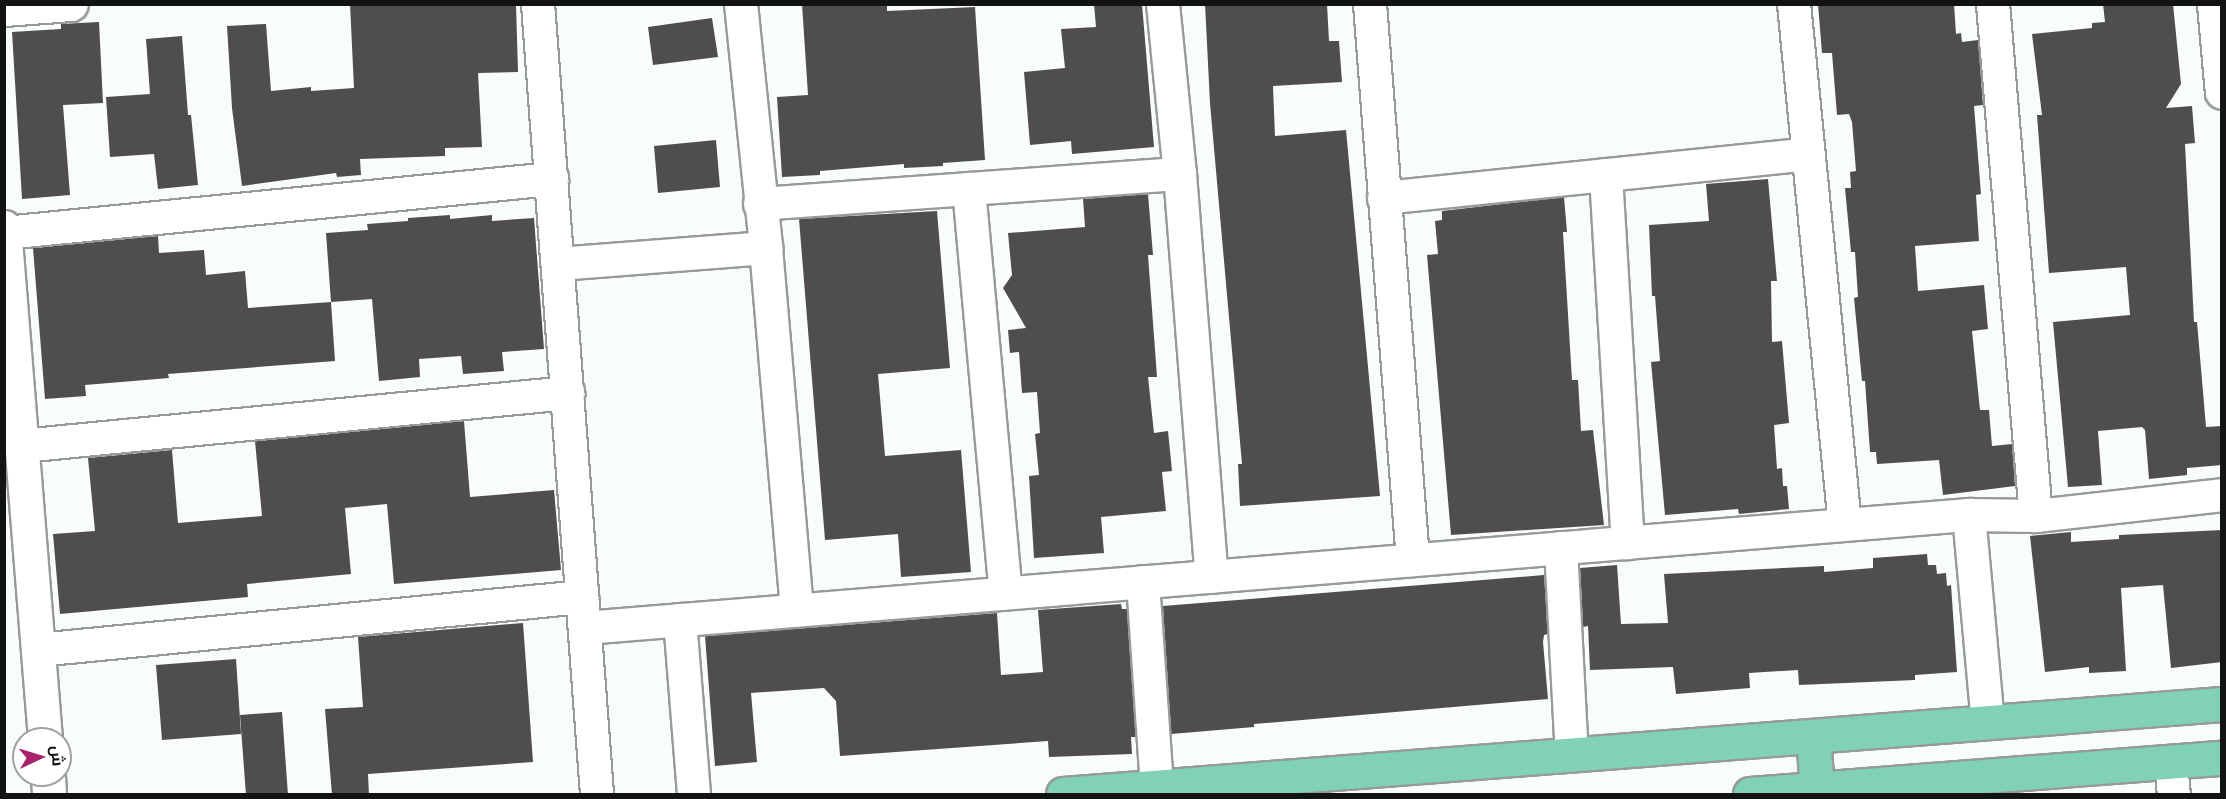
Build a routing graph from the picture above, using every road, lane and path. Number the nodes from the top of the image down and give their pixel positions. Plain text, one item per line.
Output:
1 (71, 4) edge
2 (538, 4) edge
3 (741, 4) edge
4 (1162, 4) edge
5 (1370, 4) edge
6 (1794, 4) edge
7 (1994, 4) edge
8 (2214, 4) edge
9 (4, 9) edge
10 (2222, 93) edge
11 (1809, 154) junction
12 (1180, 174) junction
13 (1606, 175) junction
14 (552, 179) junction
15 (969, 189) junction
16 (1384, 198) junction
17 (760, 204) junction
18 (5, 230) edge
19 (766, 248) junction
20 (558, 264) junction
21 (568, 393) junction
22 (13, 447) edge
23 (2222, 495) edge
24 (1969, 515) junction
25 (2036, 516) junction
26 (1845, 525) junction
27 (1628, 543) junction
28 (1561, 548) junction
29 (1413, 561) junction
30 (1212, 577) junction
31 (1143, 582) junction
32 (1006, 593) junction
33 (582, 597) junction
34 (797, 610) junction
35 (680, 620) junction
36 (585, 628) junction
37 (38, 650) junction
38 (2222, 704) edge
39 (1988, 723) junction
40 (44, 727) edge
41 (1813, 736) junction
42 (1572, 755) junction
43 (2222, 758) edge
44 (2172, 762) junction
45 (1365, 783) edge
46 (1157, 788) junction
47 (1817, 789) junction
48 (597, 795) edge
49 (694, 795) edge
50 (1063, 795) edge
51 (1750, 795) edge
52 (2174, 795) edge

1 - 9 street
2 - 14 street
3 - 17 street
4 - 12 street
5 - 16 street
6 - 11 street
7 - 25 street
8 - 10 street
11 - 13 street
11 - 26 street
12 - 15 street
12 - 30 street
13 - 16 street
13 - 27 street
14 - 18 street
14 - 20 street
15 - 17 street
15 - 32 street
16 - 29 street
17 - 19 street
18 - 22 street
19 - 20 street
19 - 34 street
20 - 21 street
21 - 22 street
21 - 33 street
22 - 37 street
23 - 25 street
24 - 25 street
24 - 26 street
24 - 39 street
26 - 27 street
27 - 28 street
28 - 29 street
28 - 42 street
29 - 30 street
30 - 31 street
31 - 32 street
31 - 46 street
32 - 34 street
33 - 36 street
33 - 37 street
34 - 35 street
35 - 36 street
35 - 49 street
36 - 48 street
37 - 40 street
38 - 39 main road
39 - 41 main road
41 - 42 main road
41 - 47 main road
42 - 45 main road
43 - 44 main road
44 - 47 main road
44 - 52 street
45 - 46 main road
46 - 50 main road
47 - 51 main road

